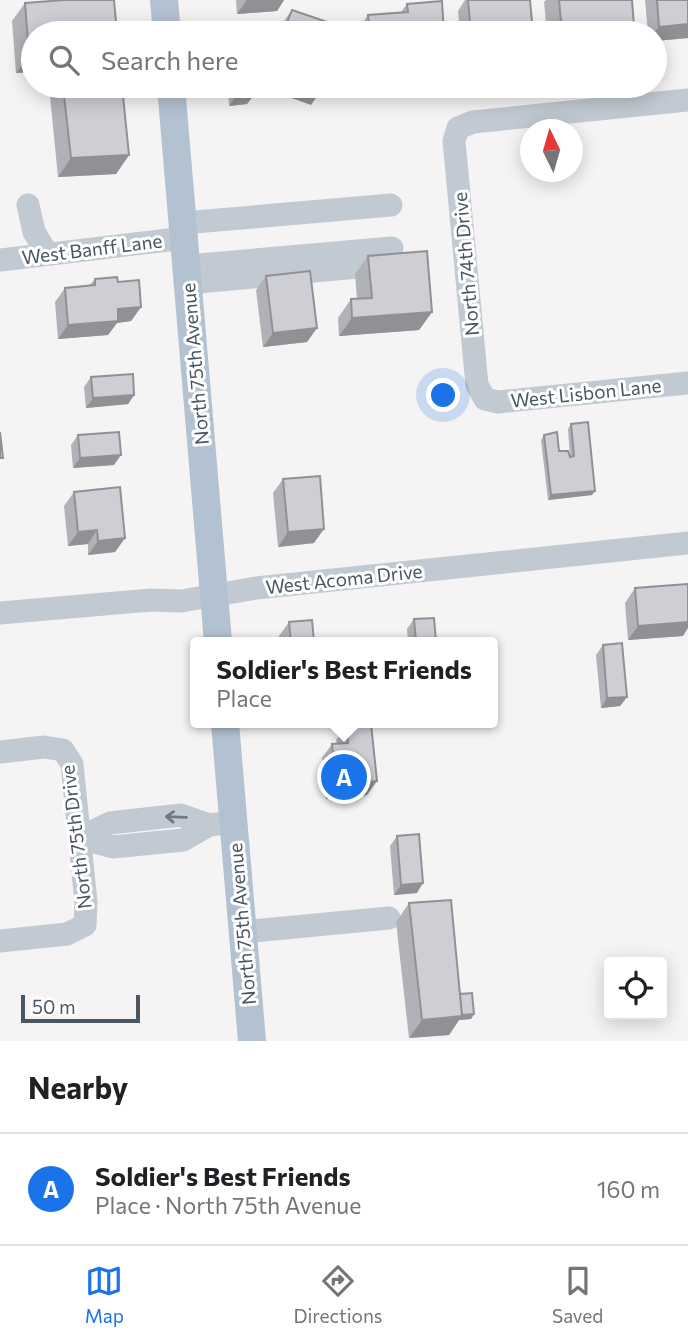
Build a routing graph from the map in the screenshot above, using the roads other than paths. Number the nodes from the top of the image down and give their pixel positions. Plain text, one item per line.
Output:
1 (164, 0) edge
2 (166, 21) edge
3 (173, 98) edge
4 (688, 100) edge
5 (29, 205) dead end
6 (391, 205) dead end
7 (392, 248) dead end
8 (186, 252) junction
9 (47, 253) junction
10 (0, 260) edge
11 (414, 261) edge
12 (688, 383) edge
13 (485, 399) joint
14 (688, 543) edge
15 (214, 596) junction
16 (0, 613) edge
17 (218, 637) edge
18 (225, 728) edge
19 (0, 752) edge
20 (142, 820) junction
21 (221, 824) junction
22 (79, 838) junction
23 (145, 844) junction
24 (388, 918) dead end
25 (242, 932) junction
26 (0, 941) edge
27 (252, 1041) edge

1 - 2 main road
3 - 8 main road, North 75th Avenue
4 - 13 street, North 74th Drive
5 - 9 street
6 - 8 street
7 - 8 street
8 - 9 street, West Banff Lane
8 - 11 street
8 - 15 main road, North 75th Avenue
9 - 10 street, West Banff Lane
12 - 13 street, West Lisbon Lane
14 - 15 street, West Acoma Drive
15 - 16 street, West Acoma Drive
15 - 17 main road, North 75th Avenue
18 - 21 main road, North 75th Avenue
19 - 22 street, North 75th Drive
21 -> 20 street
20 - 22 street
20 - 23 street
21 - 23 street
21 - 25 main road, North 75th Avenue
22 - 23 street
22 - 26 street, North 75th Drive
24 - 25 street
25 - 27 main road, North 75th Avenue

